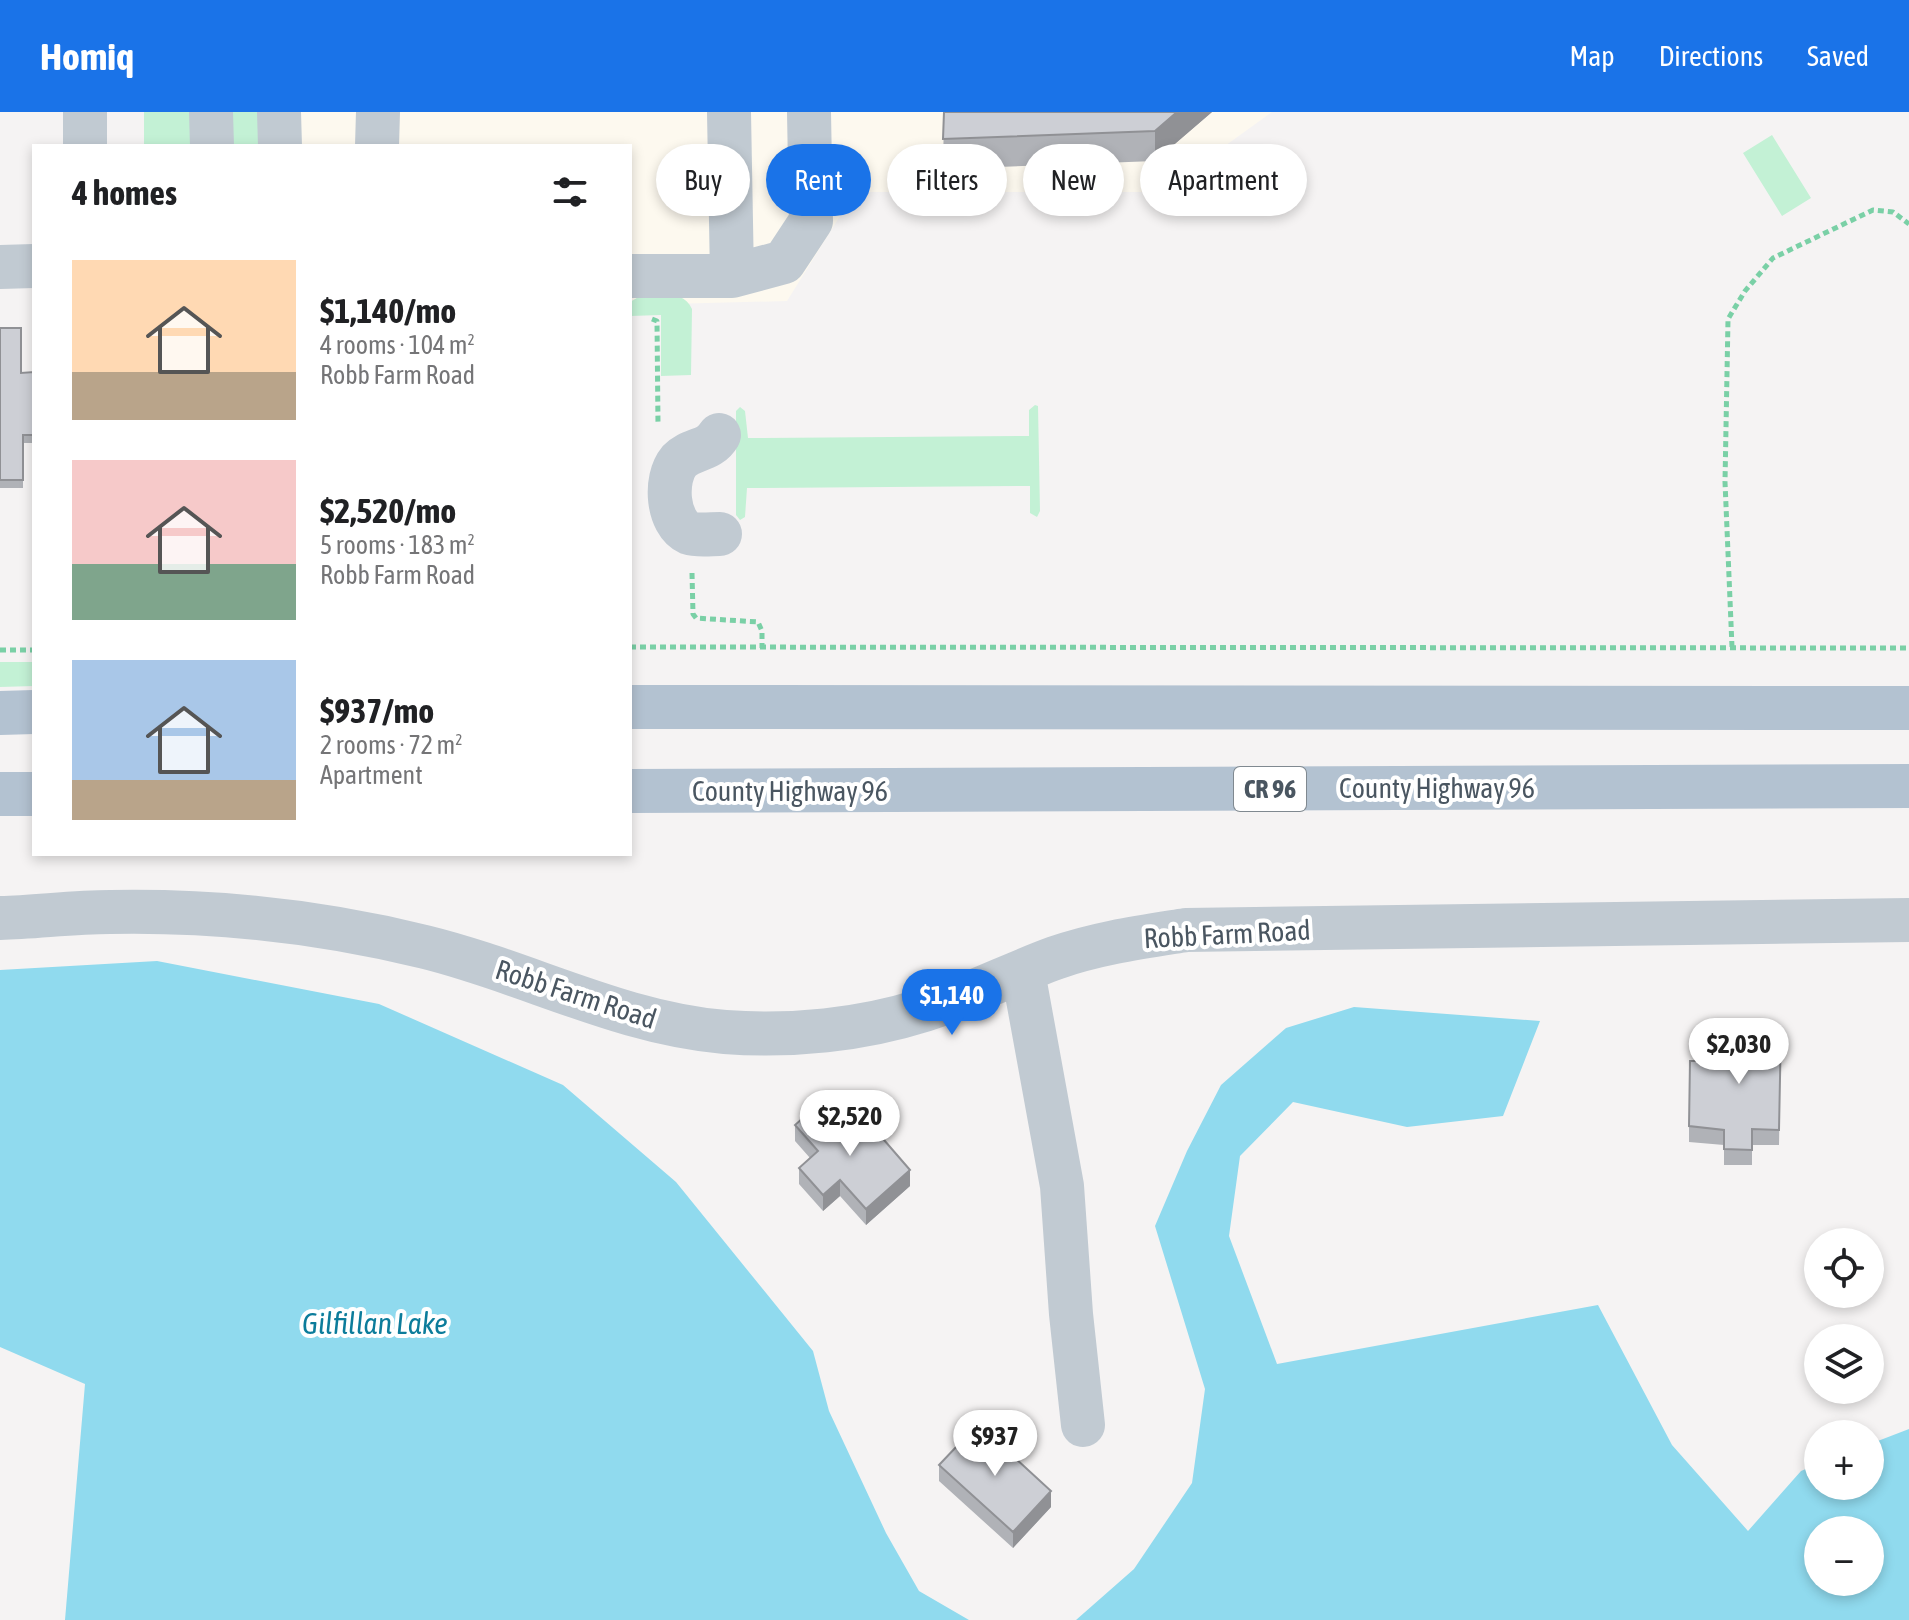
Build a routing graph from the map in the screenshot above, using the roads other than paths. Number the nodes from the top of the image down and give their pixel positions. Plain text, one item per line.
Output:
1 (85, 112) edge
2 (211, 112) edge
3 (279, 112) edge
4 (378, 112) edge
5 (729, 112) edge
6 (809, 112) edge
7 (85, 144) edge
8 (212, 144) edge
9 (280, 144) edge
10 (377, 144) edge
11 (32, 266) edge
12 (0, 267) edge
13 (632, 276) edge
14 (732, 276) junction
15 (719, 435) dead end
16 (720, 534) dead end
17 (632, 707) edge
18 (1909, 708) edge
19 (32, 712) edge
20 (0, 713) edge
21 (1909, 786) edge
22 (632, 791) edge
23 (0, 794) edge
24 (32, 794) edge
25 (0, 918) edge
26 (1909, 920) edge
27 (1023, 972) junction
28 (1083, 1425) dead end

1 - 7 street
2 - 8 street
3 - 9 street
4 - 10 street
5 - 14 street
6 - 14 street
11 - 12 street
13 - 14 street
15 - 16 street
17 - 18 main road
19 - 20 main road
21 - 22 main road, County Highway 96 / CR 96
23 - 24 main road
25 - 27 street, Robb Farm Road
26 - 27 street, Robb Farm Road
27 - 28 street

